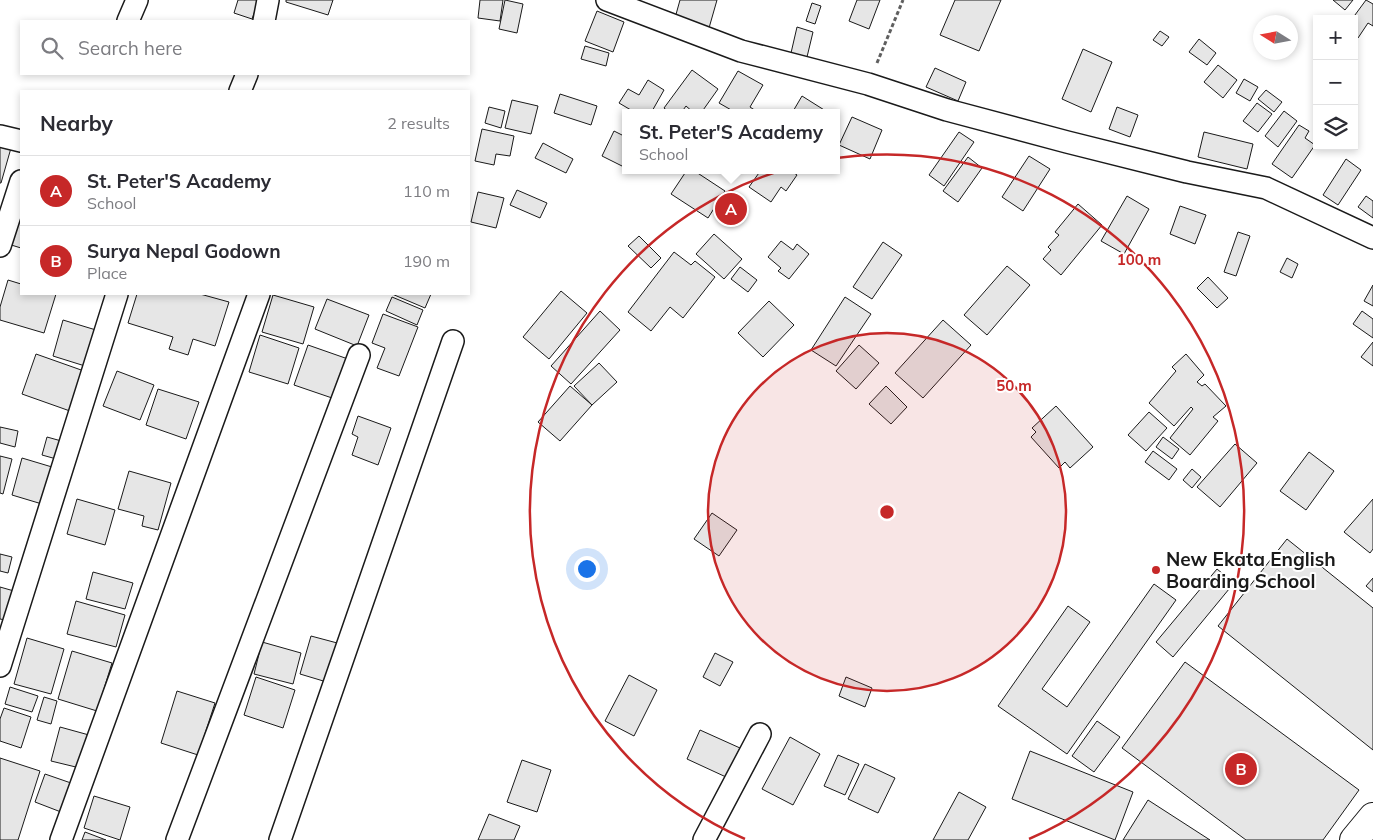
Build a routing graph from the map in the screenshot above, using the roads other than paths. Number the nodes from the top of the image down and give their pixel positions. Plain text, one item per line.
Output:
1 (137, 0) edge
2 (268, 0) edge
3 (607, 0) edge
4 (128, 20) edge
5 (264, 20) edge
6 (246, 75) edge
7 (240, 90) edge
8 (0, 136) edge
9 (20, 141) edge
10 (20, 184) edge
11 (1373, 238) edge
12 (0, 246) edge
13 (117, 295) edge
14 (259, 295) edge
15 (452, 340) dead end
16 (358, 355) dead end
17 (0, 666) edge
18 (760, 734) dead end
19 (1373, 817) edge
20 (61, 840) edge
21 (177, 840) edge
22 (280, 840) edge
23 (704, 840) edge
24 (1354, 840) edge

1 - 4 street
2 - 5 street
3 - 11 street
6 - 7 street
8 - 9 street
10 - 12 street
13 - 17 street
14 - 20 street
15 - 22 street
16 - 21 street
18 - 23 street
19 - 24 main road

